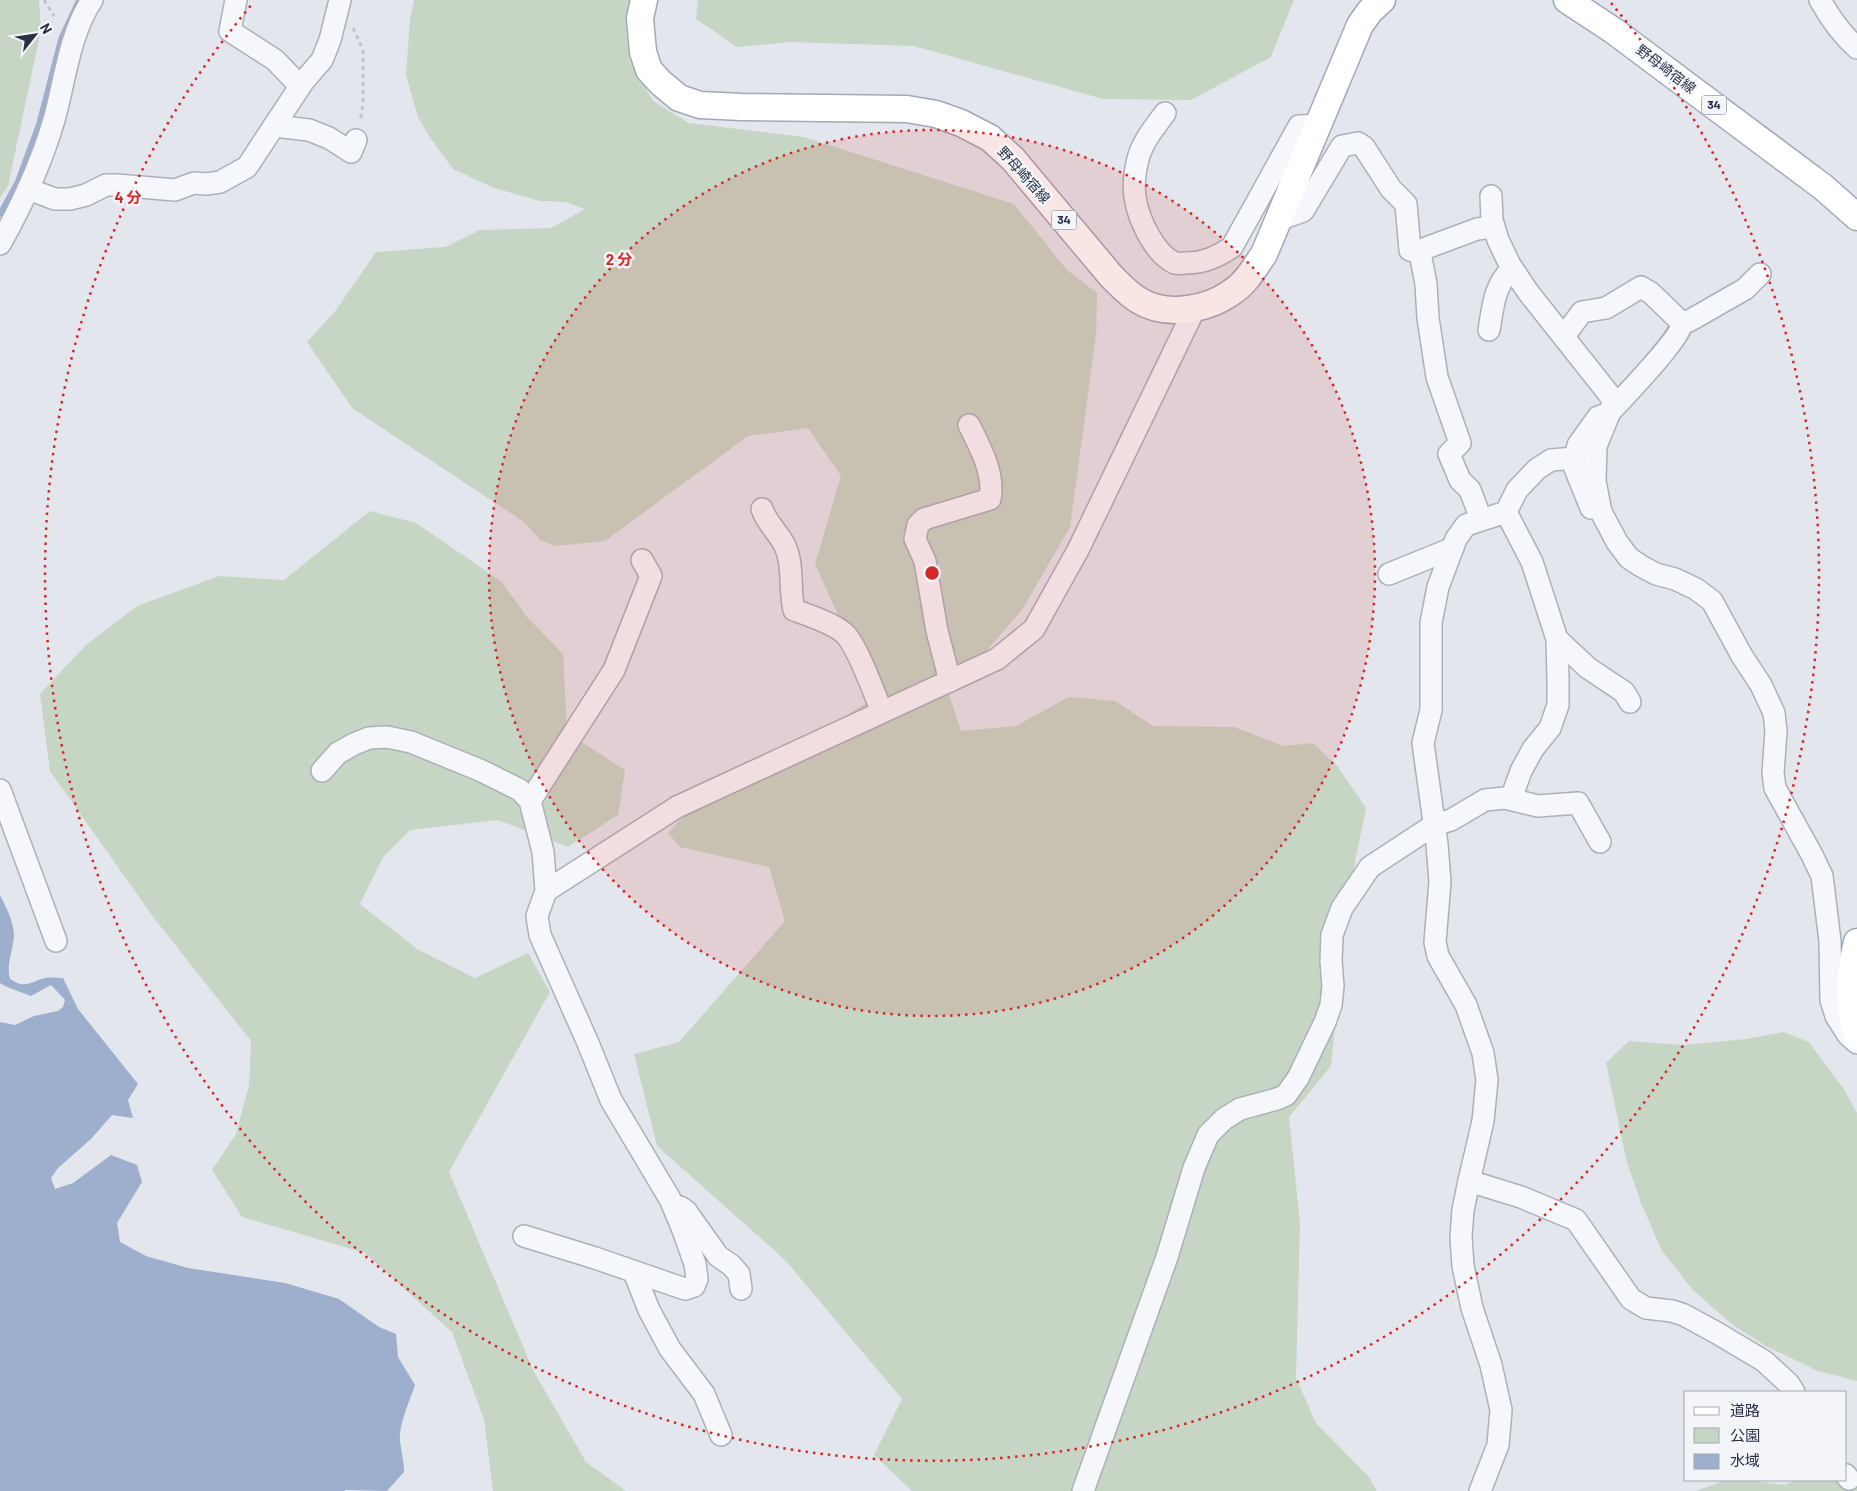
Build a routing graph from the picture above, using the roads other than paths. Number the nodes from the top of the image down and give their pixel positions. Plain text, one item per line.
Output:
1 (92, 0) edge
2 (236, 0) edge
3 (340, 0) edge
4 (644, 0) edge
5 (1382, 0) edge
6 (1567, 0) edge
7 (1820, 0) edge
8 (1857, 48) edge
9 (300, 86) junction
10 (1165, 113) dead end
11 (1318, 125) junction
12 (274, 126) junction
13 (356, 140) road end
14 (28, 189) junction
15 (1491, 196) dead end
16 (1857, 217) edge
17 (1278, 220) junction
18 (1494, 226) junction
19 (0, 244) edge
20 (1420, 253) junction
21 (1512, 268) junction
22 (1760, 274) dead end
23 (1195, 308) junction
24 (1682, 323) junction
25 (1489, 330) dead end
26 (1564, 336) junction
27 (1609, 414) junction
28 (969, 425) dead end
29 (1575, 458) junction
30 (762, 509) dead end
31 (1506, 512) junction
32 (1482, 519) junction
33 (1606, 522) junction
34 (1453, 548) junction
35 (642, 560) dead end
36 (1389, 574) dead end
37 (1557, 639) junction
38 (950, 681) junction
39 (1630, 702) dead end
40 (882, 712) junction
41 (322, 771) dead end
42 (0, 790) edge
43 (1511, 799) junction
44 (530, 801) junction
45 (1434, 825) junction
46 (1600, 842) dead end
47 (546, 891) junction
48 (56, 941) dead end
49 (1857, 942) edge
50 (1857, 1036) edge
51 (1857, 1044) edge
52 (1469, 1181) junction
53 (670, 1199) junction
54 (524, 1236) dead end
55 (634, 1272) junction
56 (741, 1289) dead end
57 (1793, 1391) edge
58 (721, 1435) dead end
59 (1083, 1491) edge
60 (1480, 1491) edge

1 - 14 street
2 - 9 street
3 - 9 street
4 - 23 main road, 野母崎宿線 / 34
5 - 11 main road, 野母崎宿線 / 34
6 - 16 main road, 野母崎宿線 / 34
7 - 8 street
9 - 12 street
10 - 11 street
11 - 17 main road, 野母崎宿線 / 34
12 - 13 street
12 - 14 street
14 - 19 street
15 - 18 street
17 - 20 street
17 - 23 main road, 野母崎宿線 / 34
18 - 20 street
18 - 21 street
20 - 32 street
21 - 25 street
21 - 26 street
22 - 24 street
23 - 38 street
24 - 26 street
24 - 27 street
26 - 27 street
27 - 29 street
27 - 33 street
28 - 38 street
29 - 31 street
29 - 33 street
30 - 40 street
31 - 32 street
31 - 37 street
32 - 34 street
33 - 51 street
34 - 36 street
34 - 45 street
35 - 44 street
37 - 39 street
37 - 43 street
38 - 40 street
40 - 47 street
41 - 44 street
42 - 48 street
43 - 45 street
43 - 46 street
44 - 47 street
45 - 52 street
45 - 59 street
47 - 53 street
49 - 50 main road
52 - 57 street
52 - 60 street
53 - 55 street
53 - 56 street
54 - 55 street
55 - 58 street

